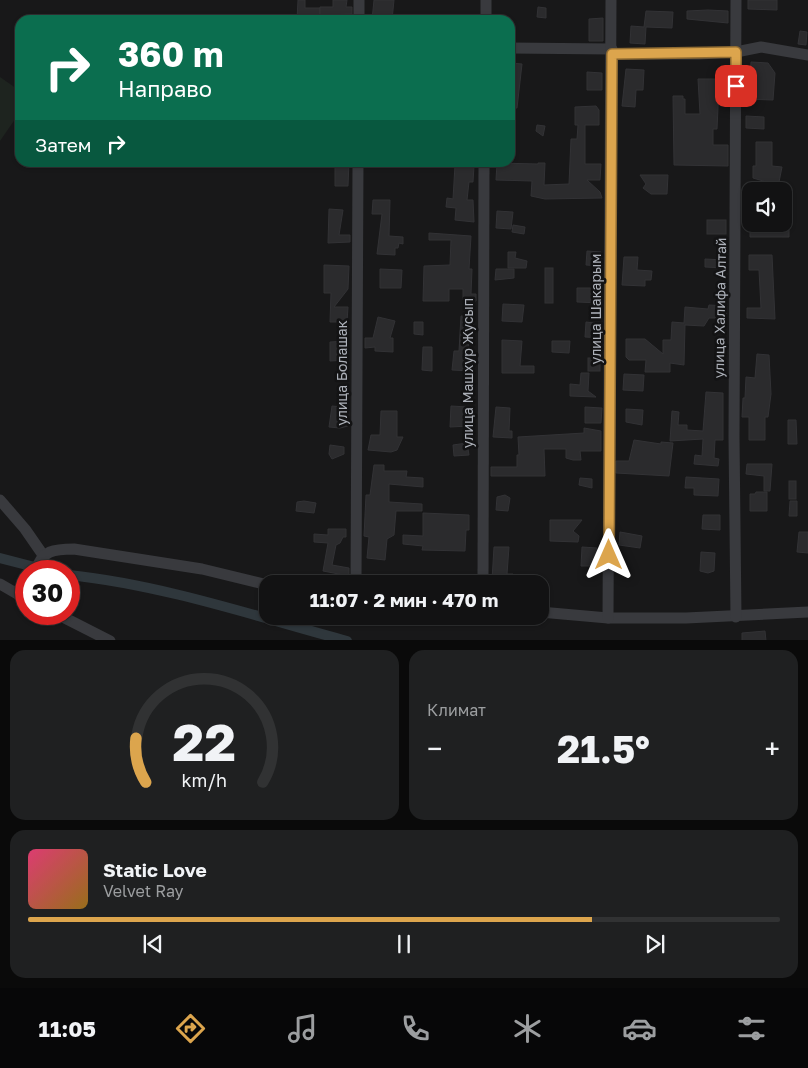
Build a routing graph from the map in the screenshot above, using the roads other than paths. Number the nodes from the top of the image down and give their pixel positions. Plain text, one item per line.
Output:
1 (359, 0) edge
2 (486, 0) edge
3 (611, 0) edge
4 (736, 0) edge
5 (359, 15) edge
6 (486, 15) edge
7 (515, 48) edge
8 (612, 52) junction
9 (736, 52) junction
10 (808, 55) edge
11 (358, 167) edge
12 (484, 167) edge
13 (0, 500) edge
14 (38, 560) edge
15 (42, 560) edge
16 (356, 575) edge
17 (483, 575) edge
18 (259, 583) edge
19 (0, 584) edge
20 (15, 591) edge
21 (808, 612) edge
22 (549, 613) edge
23 (736, 617) junction
24 (608, 618) junction
25 (79, 625) edge
26 (110, 640) edge

1 - 5 street
2 - 6 street
3 - 8 street, улица Шакарым
4 - 9 street, улица Халифа Алтай
7 - 8 street
8 - 9 street
8 - 24 street, улица Шакарым
9 - 10 street
9 - 23 street, улица Халифа Алтай
11 - 16 street, улица Болашак
12 - 17 street, улица Машхур Жусып
13 - 14 street
15 - 18 street
19 - 20 street
21 - 23 street
22 - 24 street
23 - 24 street
25 - 26 street

